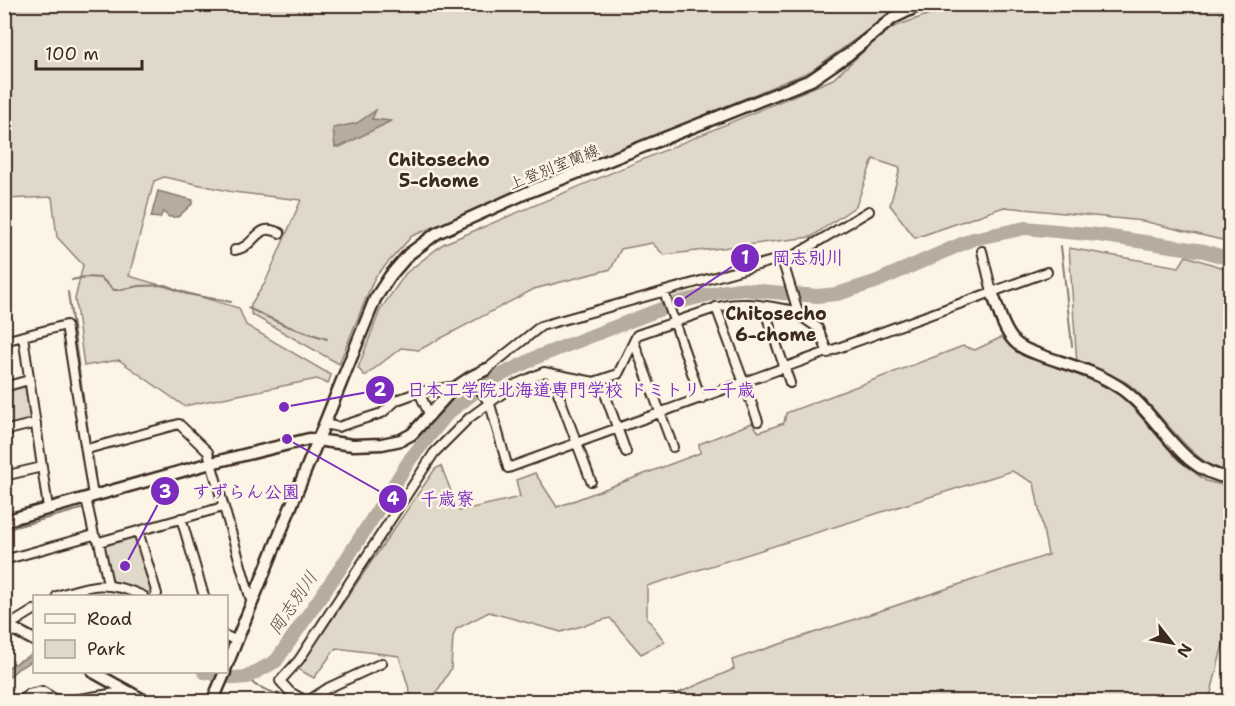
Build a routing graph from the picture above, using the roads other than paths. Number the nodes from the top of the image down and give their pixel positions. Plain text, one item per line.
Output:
1 (922, 4) edge
2 (869, 211) dead end
3 (280, 233) dead end
4 (236, 250) dead end
5 (981, 252) dead end
6 (783, 259) junction
7 (1047, 272) dead end
8 (992, 292) junction
9 (665, 296) junction
10 (764, 306) junction
11 (716, 307) junction
12 (796, 309) junction
13 (675, 323) junction
14 (23, 336) junction
15 (4, 341) edge
16 (633, 342) junction
17 (828, 353) junction
18 (785, 368) junction
19 (487, 369) joint
20 (551, 374) junction
21 (29, 380) junction
22 (600, 380) junction
23 (474, 381) junction
24 (744, 383) junction
25 (790, 383) dead end
26 (4, 387) edge
27 (453, 389) junction
28 (418, 392) junction
29 (700, 399) junction
30 (489, 402) junction
31 (660, 414) junction
32 (430, 416) junction
33 (758, 421) dead end
34 (36, 423) junction
35 (324, 424) junction
36 (617, 429) junction
37 (4, 431) edge
38 (318, 440) junction
39 (577, 443) junction
40 (673, 447) dead end
41 (87, 449) junction
42 (626, 452) dead end
43 (211, 463) junction
44 (42, 467) junction
45 (4, 476) edge
46 (1230, 478) edge
47 (591, 481) dead end
48 (89, 497) junction
49 (222, 507) junction
50 (48, 508) junction
51 (181, 518) junction
52 (4, 521) edge
53 (138, 531) junction
54 (97, 538) junction
55 (4, 560) edge
56 (108, 584) junction
57 (64, 595) edge
58 (138, 595) edge
59 (156, 595) edge
60 (203, 595) edge
61 (252, 604) junction
62 (33, 611) edge
63 (6, 625) edge
64 (228, 637) edge
65 (33, 639) edge
66 (237, 641) junction
67 (228, 662) edge
68 (382, 663) dead end
69 (95, 673) edge
70 (225, 673) edge
71 (128, 691) junction
72 (214, 698) edge
73 (306, 701) edge
74 (19, 702) edge
75 (147, 702) edge

1 - 35 main road, 上登別室蘭線
2 - 6 street
3 - 4 street
5 - 8 street
6 - 9 street
6 - 12 street
7 - 8 street
8 - 17 street
8 - 46 main road
9 - 13 street
9 - 19 street
10 - 11 street
10 - 12 street
10 - 18 street
11 - 13 street
11 - 24 street
12 - 17 street
13 - 16 street
13 - 29 street
14 - 15 street
14 - 21 street
14 - 41 street
16 - 22 street
16 - 31 street
17 - 18 street
18 - 24 street
18 - 25 street
19 - 23 main road
20 - 22 street
20 - 30 street
20 - 39 street
21 - 26 street
21 - 34 street
22 - 36 street
23 - 27 main road
23 - 30 street
24 - 29 street
24 - 33 street
27 - 28 street
27 - 32 main road
28 - 32 street
28 - 35 street
29 - 31 street
30 - 39 street
30 - 73 street
31 - 36 street
31 - 40 street
32 - 38 main road
34 - 37 street
34 - 44 street
35 - 38 main road, 上登別室蘭線
36 - 39 street
36 - 42 street
38 - 43 main road
38 - 61 main road, 上登別室蘭線
39 - 47 street
41 - 43 street
41 - 48 street
43 - 48 main road
43 - 49 street
44 - 45 street
44 - 50 street
48 - 50 main road
48 - 54 street
49 - 51 street
49 - 61 street
50 - 52 main road
51 - 53 street
51 - 60 street
53 - 54 street
53 - 59 street
54 - 55 street
54 - 56 street
56 - 57 street
56 - 58 street
61 - 66 main road, 上登別室蘭線
62 - 63 street
63 - 65 main road
64 - 66 street
66 - 67 main road, 上登別室蘭線
68 - 73 street
69 - 71 main road
70 - 72 main road
71 - 74 street
71 - 75 main road

